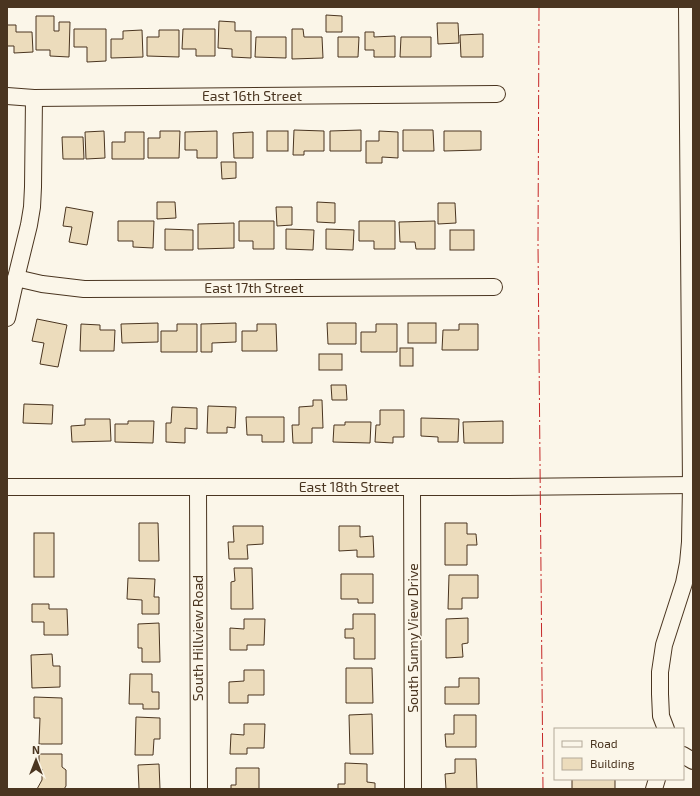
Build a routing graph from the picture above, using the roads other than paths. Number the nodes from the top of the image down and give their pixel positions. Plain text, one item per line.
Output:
1 (687, 7) edge
2 (497, 94) dead end
3 (7, 96) edge
4 (34, 98) junction
5 (16, 278) junction
6 (494, 287) dead end
7 (7, 318) edge
8 (692, 485) edge
9 (198, 486) junction
10 (412, 486) junction
11 (7, 487) edge
12 (666, 728) edge
13 (684, 756) edge
14 (693, 761) edge
15 (199, 789) edge
16 (413, 789) edge

1 - 8 street
2 - 4 street, East 16th Street
3 - 4 street, East 16th Street
4 - 5 street
5 - 6 street, East 17th Street
5 - 7 street
8 - 10 street, East 18th Street
8 - 12 street
9 - 10 street, East 18th Street
9 - 11 street, East 18th Street
9 - 15 street, South Hillview Road
10 - 16 street, South Sunny View Drive
13 - 14 street

